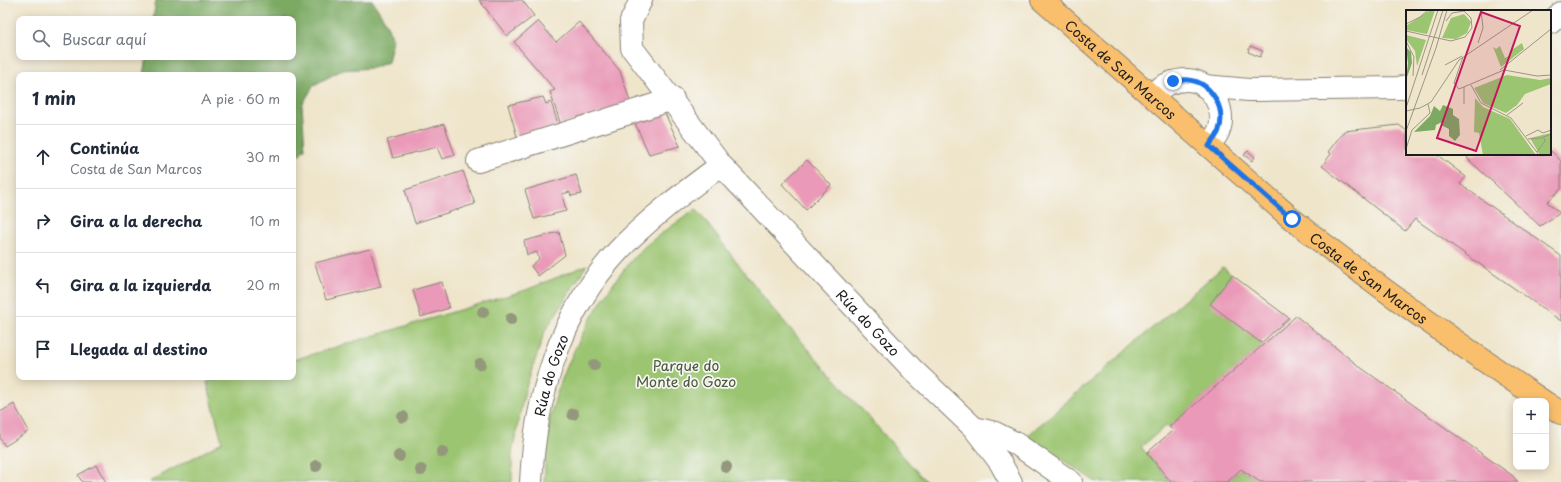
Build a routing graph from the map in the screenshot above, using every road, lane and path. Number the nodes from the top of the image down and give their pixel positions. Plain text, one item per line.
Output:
1 (641, 0) edge
2 (1042, 0) edge
3 (1561, 13) edge
4 (1551, 22) edge
5 (1204, 86) junction
6 (1406, 86) edge
7 (1249, 90) junction
8 (1151, 95) junction
9 (673, 99) junction
10 (1222, 113) junction
11 (1209, 146) junction
12 (478, 161) dead end
13 (721, 165) junction
14 (1539, 398) edge
15 (1549, 405) edge
16 (1561, 413) edge
17 (974, 428) junction
18 (531, 482) edge
19 (1011, 482) edge
20 (1071, 482) edge

1 - 9 street, Rúa do Gozo
2 - 8 main road, Costa de San Marcos
3 - 4 street
5 - 7 street
5 - 8 street
5 - 10 street
6 - 7 street
7 - 10 street
8 - 11 main road, Costa de San Marcos
9 - 12 street
9 - 13 street, Rúa do Gozo
10 - 11 street
11 - 14 main road, Costa de San Marcos
13 - 17 street, Rúa do Gozo
13 - 18 street, Rúa do Gozo
15 - 16 main road
17 - 19 street, Rúa do Gozo
17 - 20 street

